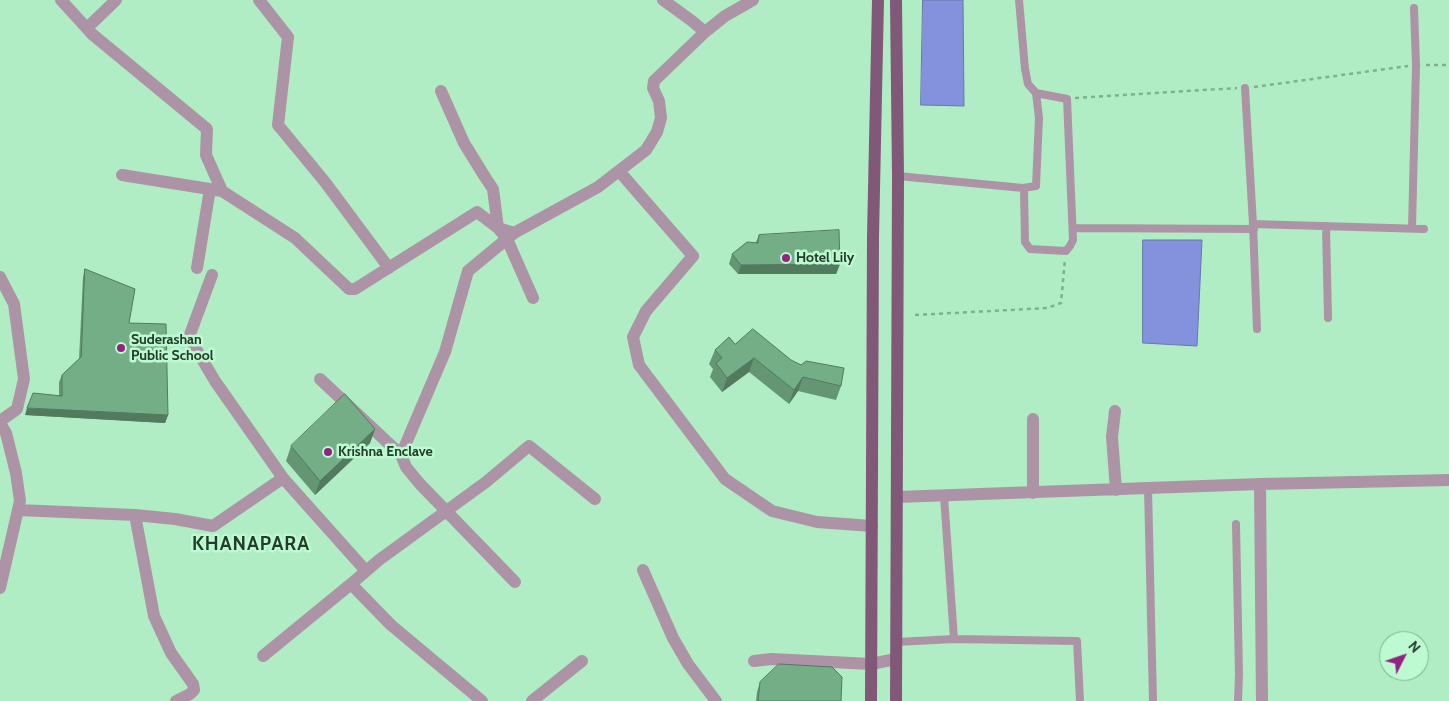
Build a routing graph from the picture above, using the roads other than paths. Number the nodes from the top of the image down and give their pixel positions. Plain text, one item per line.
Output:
1 (62, 0) edge
2 (116, 0) edge
3 (259, 0) edge
4 (663, 0) edge
5 (753, 0) edge
6 (878, 0) edge
7 (896, 0) edge
8 (1019, 0) edge
9 (1414, 8) dead end
10 (87, 28) junction
11 (705, 32) junction
12 (1245, 88) road end
13 (441, 91) dead end
14 (1036, 93) junction
15 (619, 171) junction
16 (122, 175) dead end
17 (898, 176) junction
18 (1023, 188) junction
19 (216, 190) junction
20 (1253, 226) junction
21 (1326, 226) junction
22 (498, 228) junction
23 (1072, 228) junction
24 (1412, 228) junction
25 (1424, 229) dead end
26 (510, 236) junction
27 (197, 268) dead end
28 (389, 268) junction
29 (212, 275) dead end
30 (0, 277) edge
31 (533, 298) dead end
32 (1328, 318) dead end
33 (1257, 329) dead end
34 (320, 379) dead end
35 (1114, 411) dead end
36 (1033, 419) dead end
37 (0, 422) edge
38 (401, 455) junction
39 (283, 478) junction
40 (1449, 480) edge
41 (1260, 484) junction
42 (1148, 488) junction
43 (1116, 490) junction
44 (1033, 492) junction
45 (944, 496) junction
46 (897, 498) junction
47 (595, 499) dead end
48 (18, 510) junction
49 (446, 511) junction
50 (136, 515) junction
51 (1236, 524) dead end
52 (872, 526) junction
53 (643, 570) dead end
54 (366, 571) junction
55 (515, 582) dead end
56 (351, 584) junction
57 (0, 588) edge
58 (954, 639) junction
59 (897, 642) junction
60 (263, 656) dead end
61 (896, 659) junction
62 (582, 661) dead end
63 (754, 661) dead end
64 (871, 664) junction
65 (176, 701) edge
66 (481, 701) edge
67 (532, 701) edge
68 (716, 701) edge
69 (871, 701) edge
70 (896, 701) edge
71 (1080, 701) edge
72 (1153, 701) edge
73 (1238, 701) edge
74 (1262, 701) edge

1 - 10 street
2 - 10 street
3 - 28 street
4 - 11 street
5 - 11 street
6 - 52 main road
7 - 17 main road
8 - 14 lane
9 - 24 lane
10 - 19 street
11 - 15 street
12 - 20 lane
13 - 22 street
14 - 18 lane
14 - 23 lane
15 - 26 street
15 - 52 street
16 - 19 street
17 - 18 lane
17 - 46 main road
18 - 23 lane
19 - 27 street
19 - 28 street
20 - 21 lane
20 - 23 lane
20 - 33 lane
21 - 24 lane
21 - 32 lane
22 - 26 street
22 - 28 street
24 - 25 lane
26 - 31 street
26 - 38 street
29 - 39 street
30 - 37 street
34 - 38 street
35 - 43 street
36 - 44 street
37 - 48 street
38 - 49 street
39 - 50 street
39 - 54 street
40 - 41 street
41 - 42 street
41 - 74 street
42 - 43 street
42 - 72 lane
43 - 44 street
44 - 45 street
45 - 46 street
45 - 58 lane
46 - 59 main road
47 - 49 street
48 - 50 street
48 - 57 street
49 - 54 street
49 - 55 street
50 - 65 street
51 - 73 lane
52 - 64 main road
53 - 68 street
54 - 56 street
56 - 60 street
56 - 66 street
58 - 59 lane
58 - 71 lane
59 - 61 main road
61 - 64 street
61 - 70 main road
62 - 67 street
63 - 64 street
64 - 69 main road

